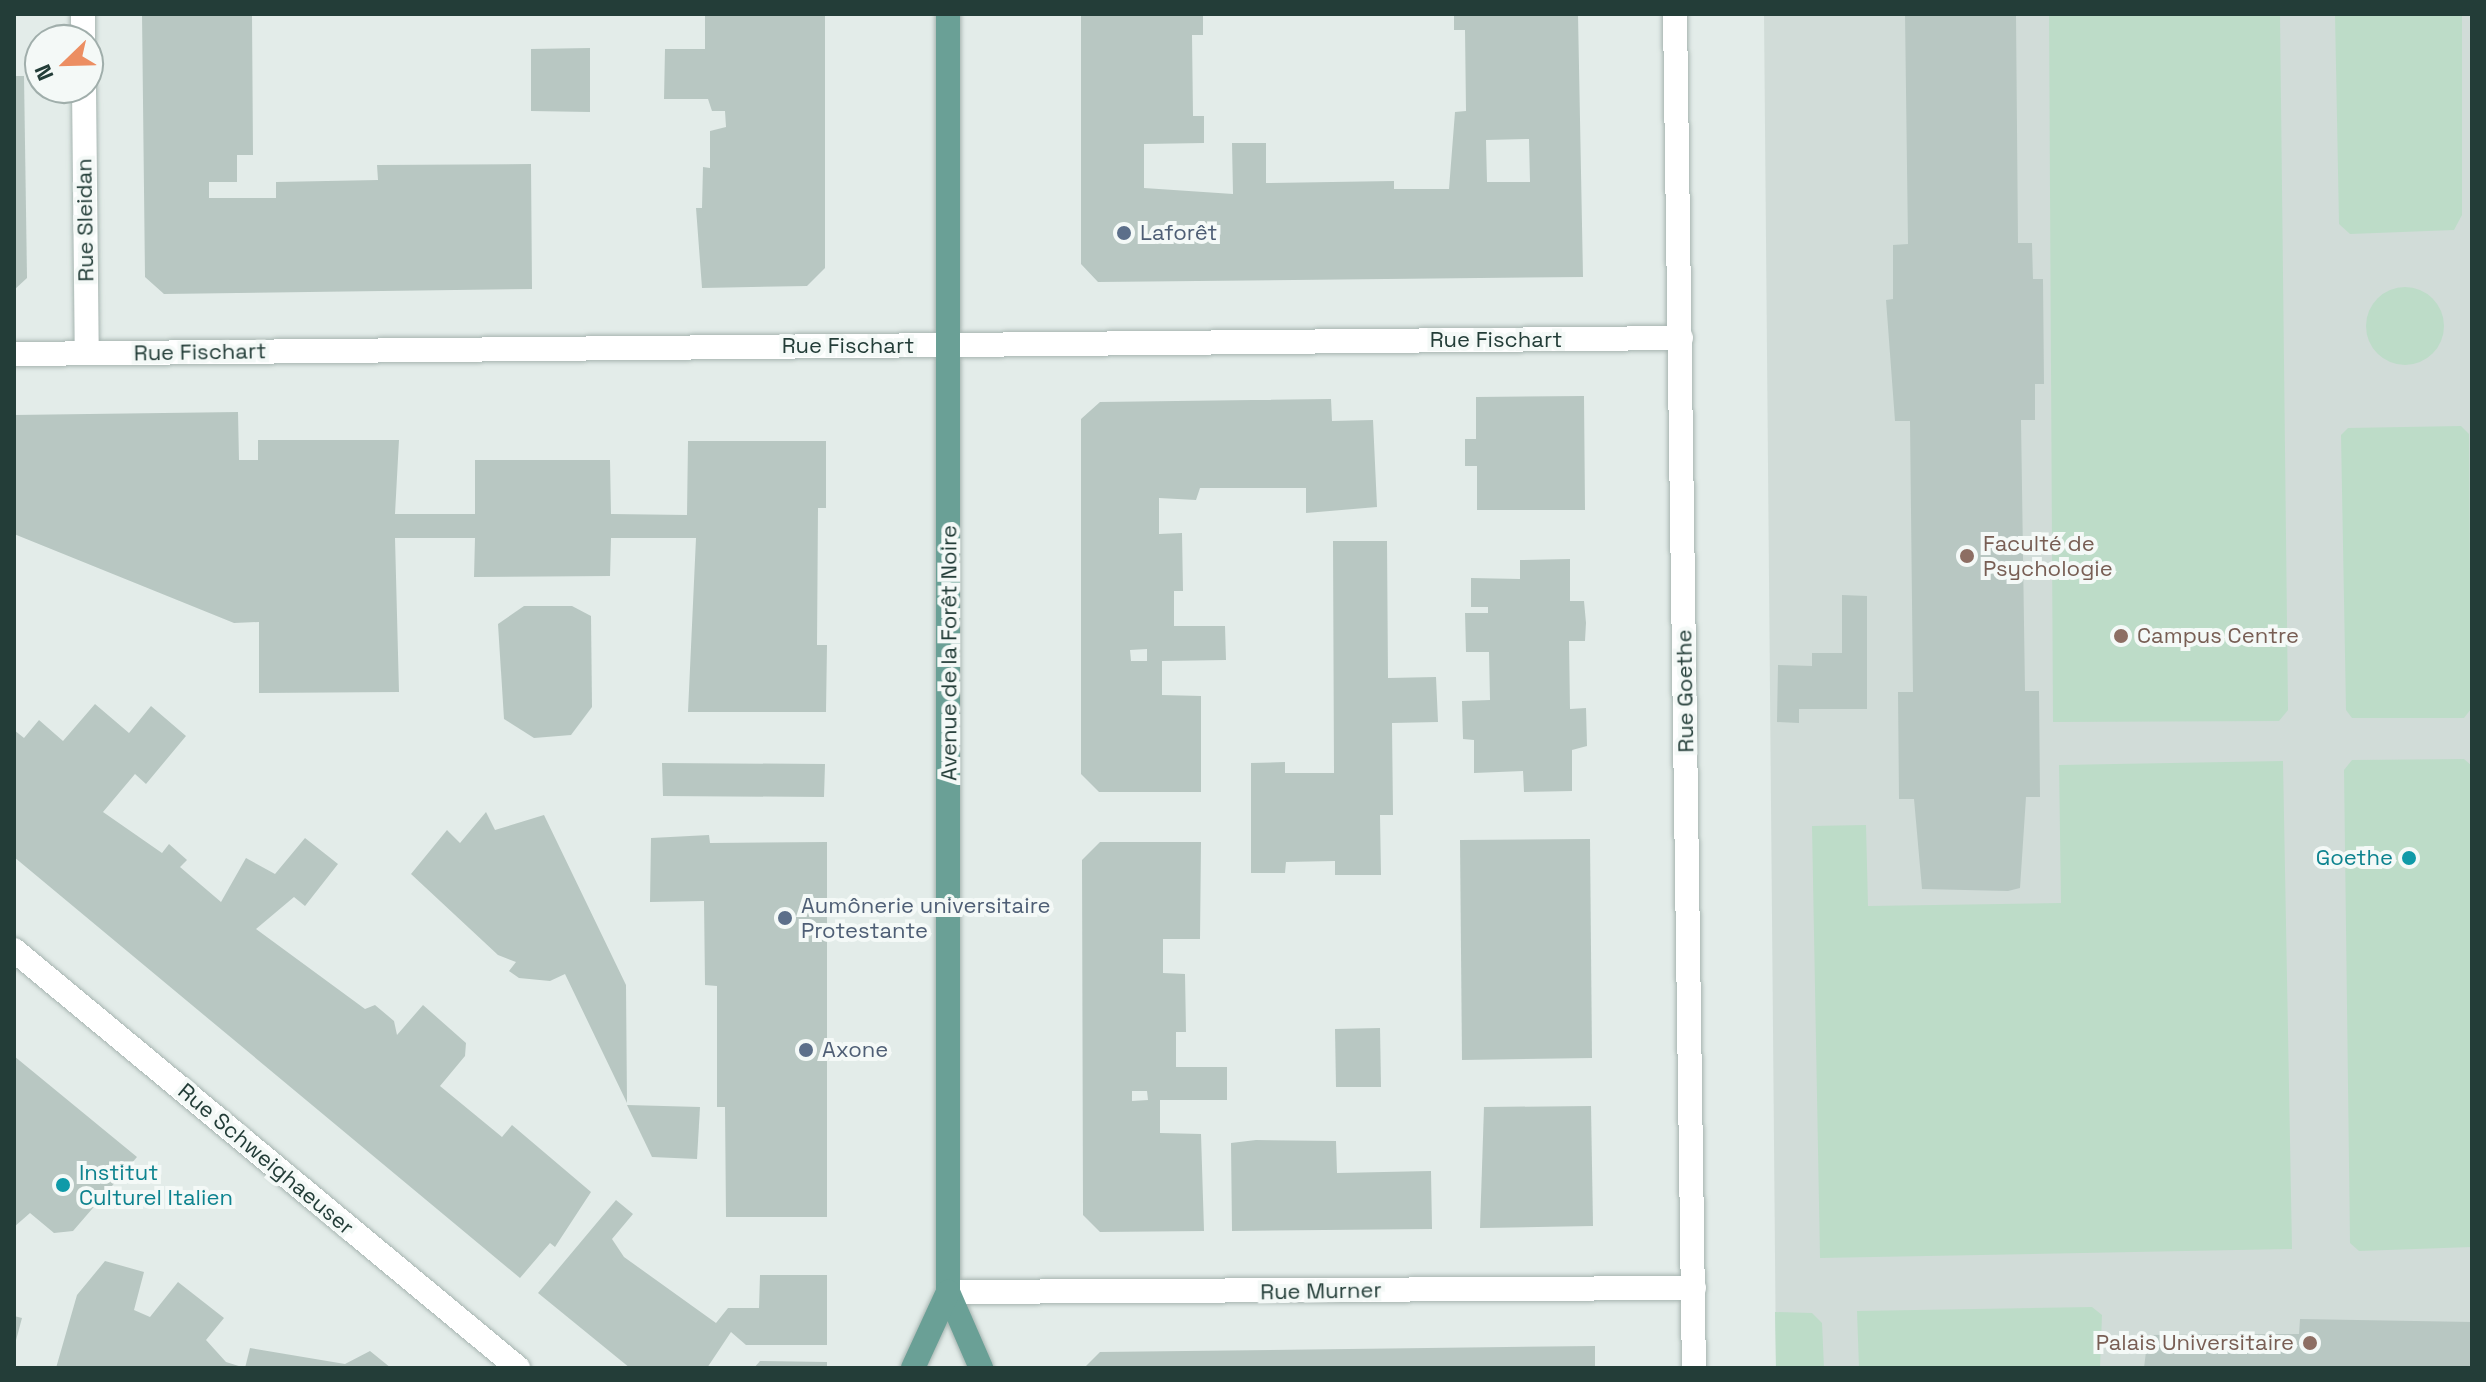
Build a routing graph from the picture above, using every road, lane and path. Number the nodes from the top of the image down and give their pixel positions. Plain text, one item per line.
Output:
1 (948, 14) edge
2 (1675, 14) edge
3 (84, 104) edge
4 (1681, 338) junction
5 (948, 345) junction
6 (87, 353) junction
7 (14, 354) edge
8 (14, 950) edge
9 (1694, 1288) junction
10 (948, 1292) junction
11 (518, 1368) edge
12 (913, 1368) edge
13 (981, 1368) edge
14 (1694, 1368) edge

1 - 5 main road, Avenue de la Forêt Noire
2 - 4 street, Rue Goethe
3 - 6 street, Rue Sleidan
4 - 5 street, Rue Fischart
4 - 9 street, Rue Goethe
5 - 6 street, Rue Fischart
5 - 10 main road, Avenue de la Forêt Noire
6 - 7 street, Rue Fischart
8 - 11 street, Rue Schweighaeuser
9 - 10 street, Rue Murner
9 - 14 street, Rue Goethe
10 - 12 main road, Avenue de la Forêt Noire
10 - 13 main road, Avenue de la Forêt Noire

